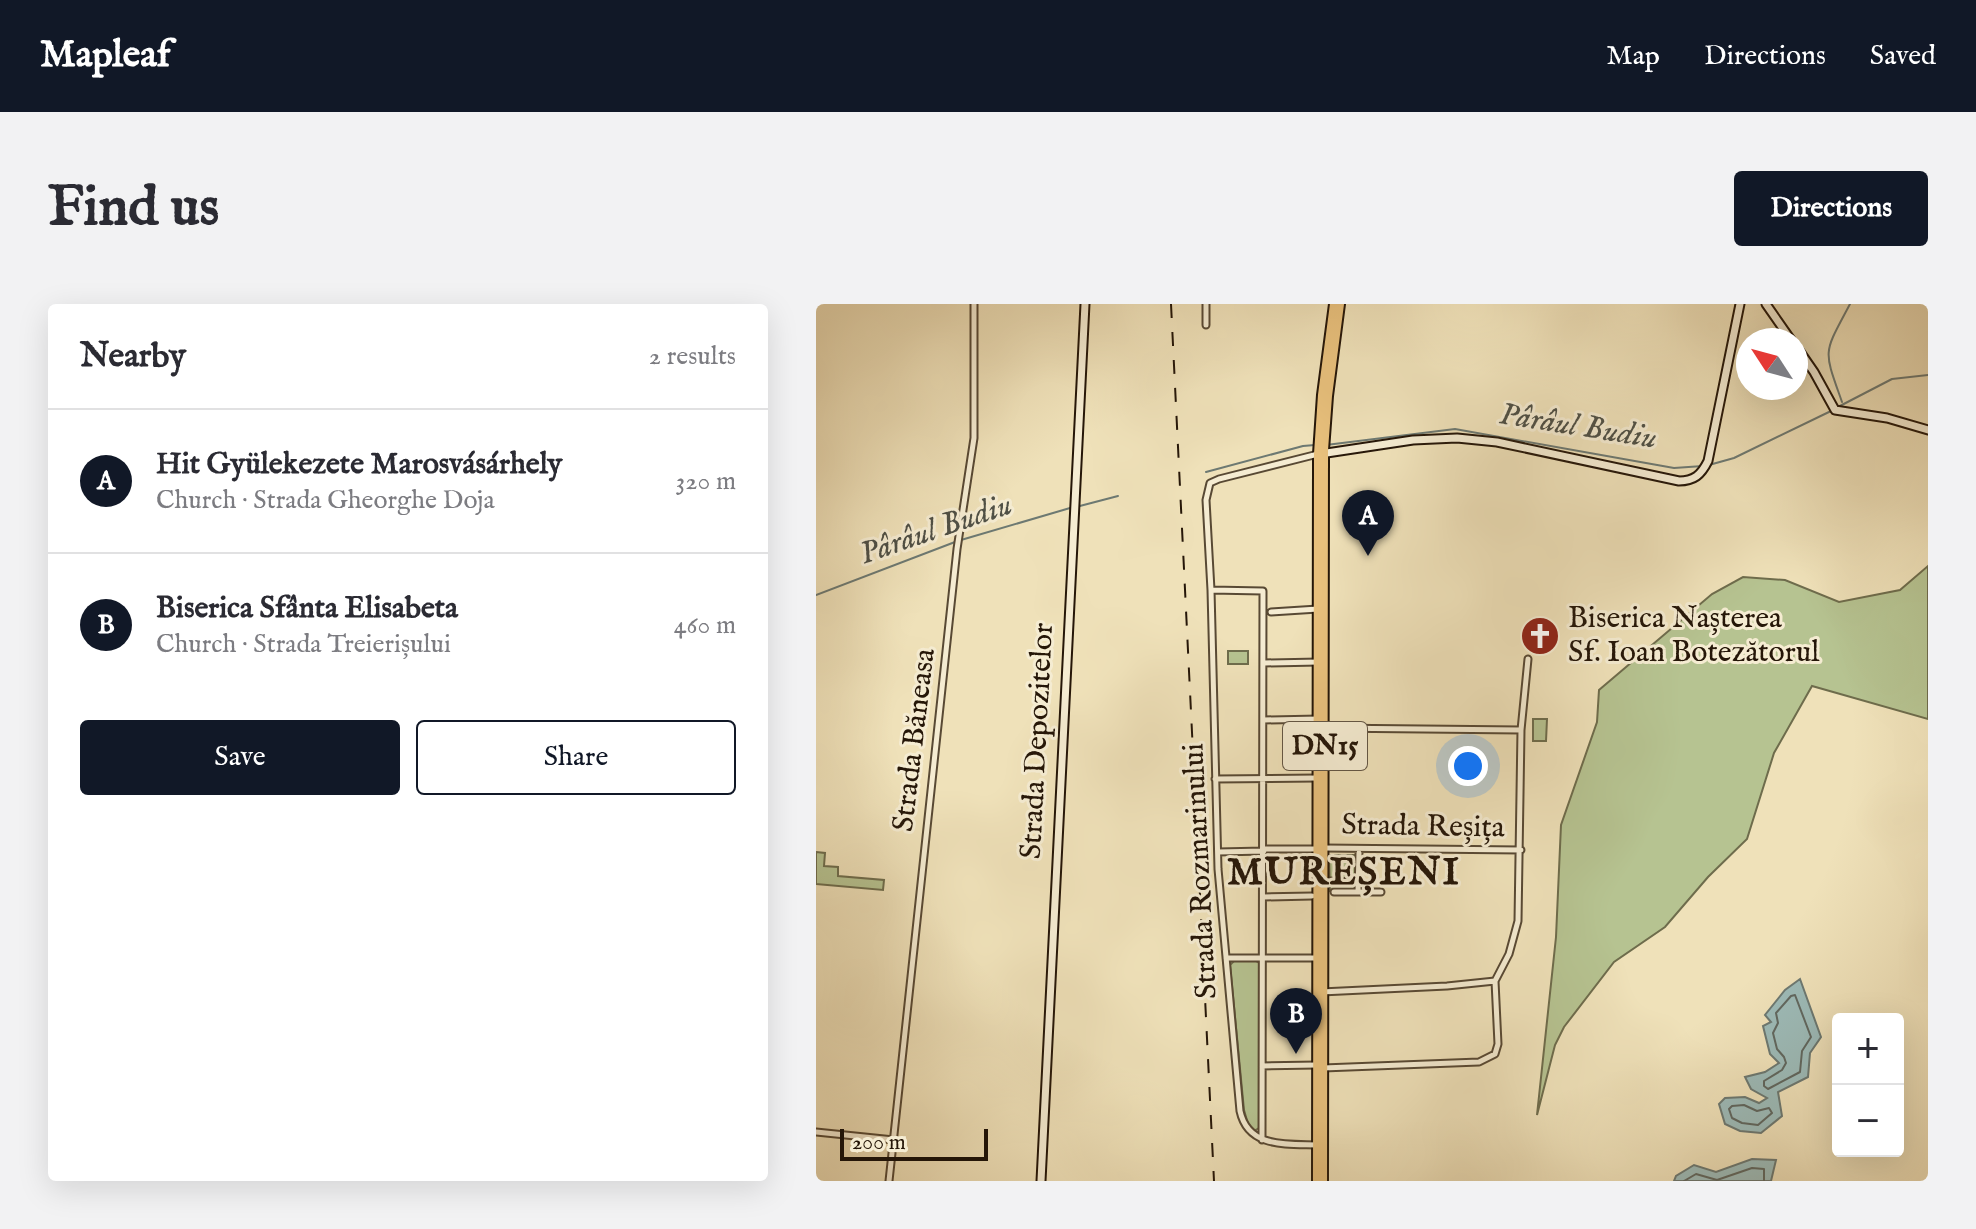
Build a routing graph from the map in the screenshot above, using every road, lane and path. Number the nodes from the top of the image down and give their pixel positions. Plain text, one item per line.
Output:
1 (974, 304) edge
2 (1085, 304) edge
3 (1206, 304) edge
4 (1334, 304) edge
5 (1340, 304) edge
6 (1740, 304) edge
7 (1766, 304) edge
8 (1206, 325) dead end
9 (1783, 328) edge
10 (1808, 363) edge
11 (1928, 430) edge
12 (1321, 449) junction
13 (1211, 590) junction
14 (1322, 609) junction
15 (1271, 612) dead end
16 (1528, 659) dead end
17 (1319, 662) junction
18 (1265, 663) junction
19 (1319, 719) junction
20 (1264, 720) junction
21 (1325, 728) junction
22 (1521, 730) junction
23 (1318, 778) junction
24 (1215, 779) junction
25 (1263, 779) junction
26 (1321, 848) junction
27 (1264, 850) junction
28 (1521, 850) junction
29 (1218, 852) junction
30 (1359, 853) dead end
31 (1329, 881) dead end
32 (1358, 882) junction
33 (1334, 892) dead end
34 (1358, 892) junction
35 (1381, 892) dead end
36 (1312, 896) dead end
37 (1264, 897) junction
38 (1226, 958) junction
39 (1264, 958) junction
40 (1316, 958) junction
41 (1495, 981) junction
42 (1320, 992) junction
43 (1262, 1066) junction
44 (1320, 1066) junction
45 (816, 1132) edge
46 (894, 1140) junction
47 (1262, 1140) junction
48 (1317, 1145) junction
49 (889, 1181) edge
50 (1041, 1181) edge
51 (1317, 1181) edge
52 (1323, 1181) edge

1 - 46 street, Strada Băneasa
2 - 50 street, Strada Depozitelor
3 - 8 street
4 - 12 main road, DN15
5 - 12 main road, DN15
6 - 12 street
7 - 9 street
10 - 11 street
12 - 13 street, Strada Rozmarinului
12 - 14 main road, DN15
13 - 18 street, Strada Rozmarinului
13 - 24 street, Strada Rozmarinului
14 - 15 street
14 - 17 main road, DN15
14 - 21 main road, DN15
16 - 22 street
17 - 18 street
17 - 19 main road, DN15
18 - 20 street, Strada Rozmarinului
19 - 20 street
19 - 23 main road, DN15
20 - 25 street, Strada Rozmarinului
21 - 22 street
21 - 26 main road, DN15
22 - 28 street
23 - 25 street
23 - 26 main road, DN15
24 - 25 street
24 - 29 street, Strada Rozmarinului
25 - 27 street, Strada Rozmarinului
26 - 27 street, Strada Reșița
26 - 28 street, Strada Reșița
26 - 40 main road, DN15
26 - 42 main road, DN15
27 - 29 street, Strada Reșița
27 - 37 street, Strada Rozmarinului
28 - 41 street
29 - 38 street, Strada Rozmarinului
30 - 32 street
31 - 32 street
32 - 34 street
33 - 34 street
34 - 35 street
36 - 37 street
37 - 39 street, Strada Rozmarinului
38 - 39 street
38 - 47 street, Strada Rozmarinului
39 - 40 street
39 - 43 street, Strada Rozmarinului
40 - 42 main road, DN15
41 - 42 street
41 - 44 street
42 - 44 main road, DN15
43 - 44 street
43 - 47 street, Strada Rozmarinului
44 - 48 main road, DN15
44 - 52 main road, DN15
45 - 46 street
46 - 49 street, Strada Băneasa
47 - 48 street
48 - 51 main road, DN15

